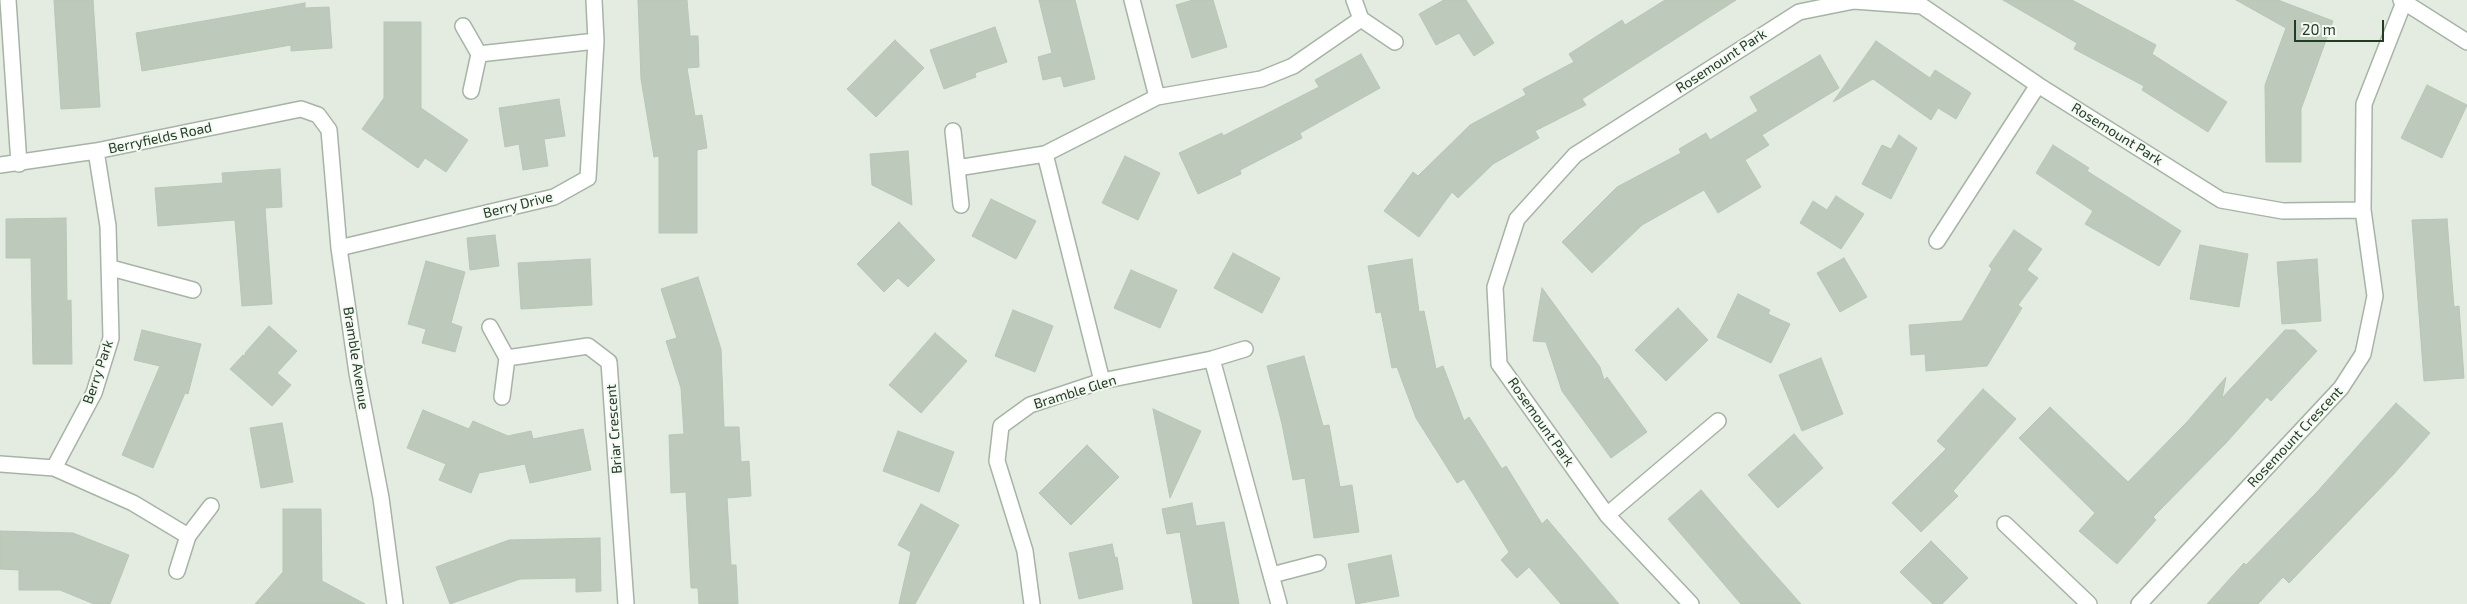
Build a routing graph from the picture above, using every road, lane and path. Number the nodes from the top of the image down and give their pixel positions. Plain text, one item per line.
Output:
1 (8, 0) edge
2 (594, 0) edge
3 (1132, 0) edge
4 (1354, 0) edge
5 (2402, 1) edge
6 (1794, 6) edge
7 (1361, 20) junction
8 (463, 26) dead end
9 (596, 41) junction
10 (1396, 42) dead end
11 (2467, 42) edge
12 (479, 54) junction
13 (2038, 85) junction
14 (471, 91) dead end
15 (1157, 97) junction
16 (318, 115) joint
17 (953, 131) dead end
18 (96, 151) junction
19 (1045, 154) junction
20 (19, 164) junction
21 (0, 165) edge
22 (957, 168) junction
23 (961, 205) dead end
24 (2363, 210) junction
25 (1937, 241) dead end
26 (339, 248) junction
27 (111, 268) junction
28 (193, 290) dead end
29 (490, 327) dead end
30 (1245, 349) dead end
31 (507, 358) junction
32 (1212, 359) junction
33 (1102, 381) junction
34 (502, 397) dead end
35 (1718, 421) dead end
36 (0, 464) edge
37 (54, 468) junction
38 (211, 506) dead end
39 (1607, 515) junction
40 (2005, 524) dead end
41 (188, 536) junction
42 (1318, 563) dead end
43 (177, 571) dead end
44 (1272, 575) junction
45 (395, 604) edge
46 (626, 604) edge
47 (1032, 604) edge
48 (1279, 604) edge
49 (1691, 604) edge
50 (2089, 604) edge
51 (2139, 604) edge

1 - 20 street
2 - 9 street, Berry Drive
3 - 15 street
4 - 7 street
5 - 11 street
5 - 24 street, Rosemount Crescent
6 - 13 street, Rosemount Park
6 - 39 street, Rosemount Park
7 - 10 street
7 - 15 street
8 - 12 street
9 - 12 street
9 - 26 street, Berry Drive
12 - 14 street
13 - 24 street, Rosemount Park
13 - 25 street
15 - 19 street
16 - 18 street, Berryfields Road
16 - 26 street, Bramble Avenue
17 - 22 street
18 - 20 street, Berryfields Road
18 - 27 street, Berry Park
19 - 22 street
19 - 33 street
20 - 21 street, Berryfields Road
22 - 23 street
24 - 51 street, Rosemount Crescent
26 - 45 street, Bramble Avenue
27 - 28 street
27 - 37 street, Berry Park
29 - 31 street
30 - 32 street, Bramble Glen
31 - 34 street
31 - 46 street, Briar Crescent
32 - 33 street, Bramble Glen
32 - 44 street
33 - 47 street, Bramble Glen
35 - 39 street
36 - 37 street
37 - 41 street
38 - 41 street
39 - 49 street, Rosemount Park
40 - 50 street
41 - 43 street
42 - 44 street
44 - 48 street

